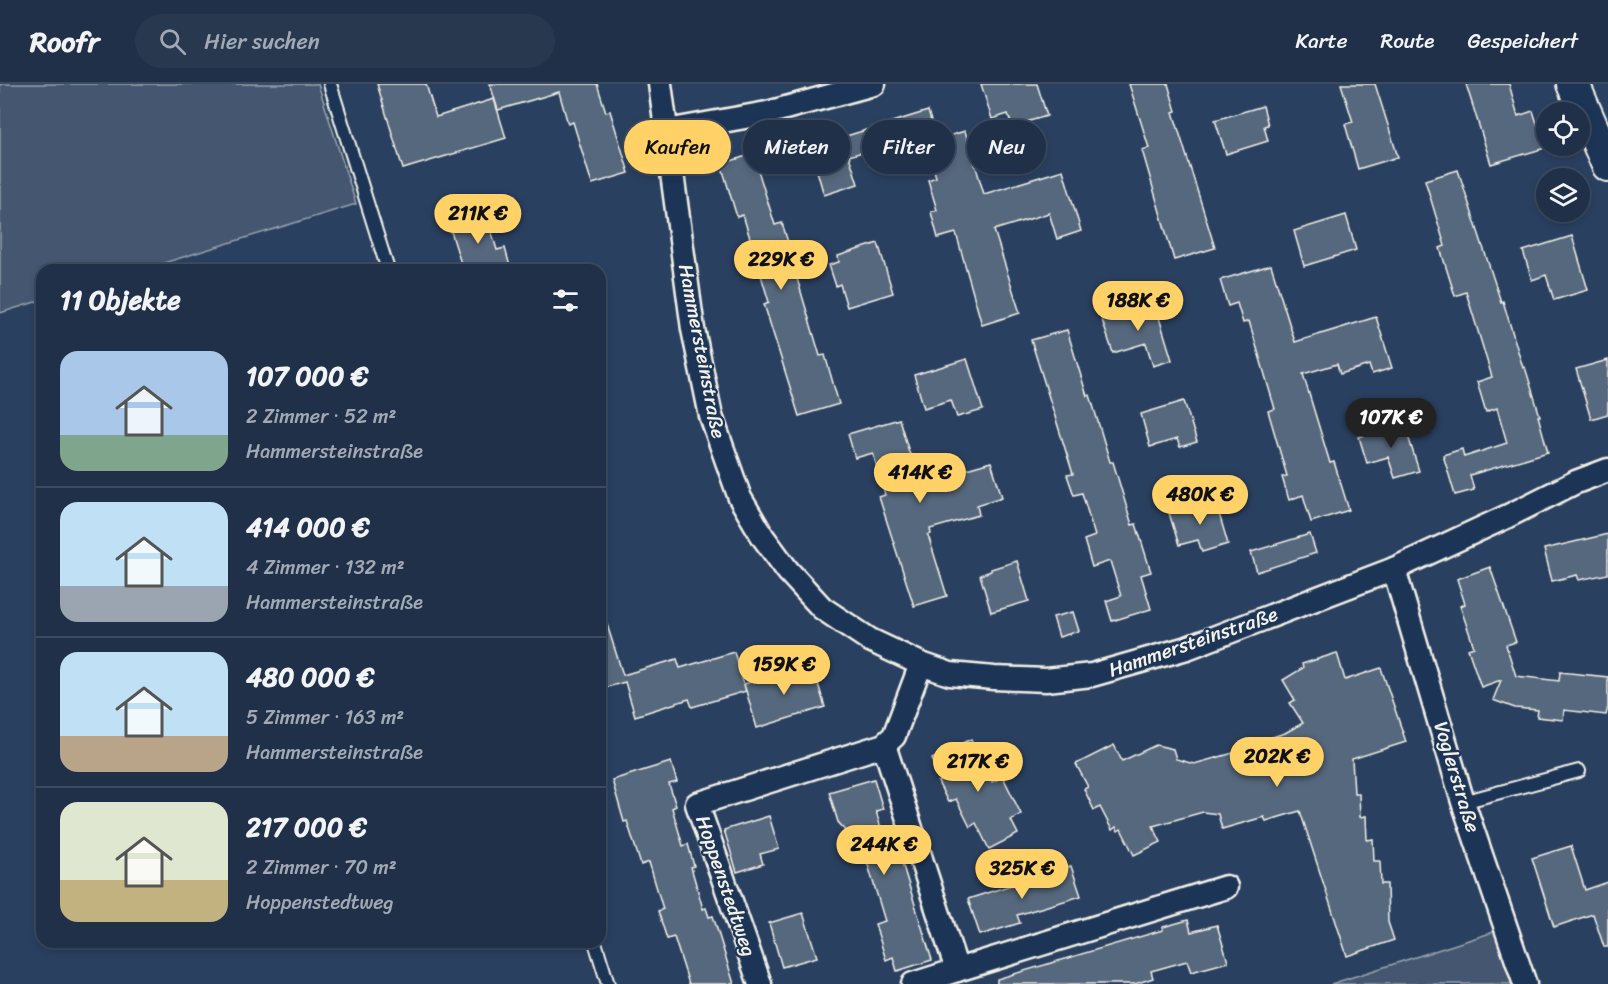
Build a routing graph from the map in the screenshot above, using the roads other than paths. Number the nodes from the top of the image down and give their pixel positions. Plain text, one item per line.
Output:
1 (330, 84) edge
2 (660, 84) edge
3 (874, 84) edge
4 (1573, 84) edge
5 (665, 120) edge
6 (728, 120) edge
7 (1608, 165) edge
8 (673, 174) edge
9 (386, 264) edge
10 (1608, 470) edge
11 (1394, 569) junction
12 (921, 664) junction
13 (884, 745) junction
14 (1579, 771) dead end
15 (1463, 802) junction
16 (1226, 887) dead end
17 (597, 948) edge
18 (957, 970) junction
19 (608, 984) edge
20 (760, 984) edge
21 (913, 984) edge
22 (1525, 984) edge

1 - 9 lane
2 - 5 street, Hammersteinstraße
3 - 6 street
4 - 7 street
8 - 12 street, Hammersteinstraße
10 - 11 street, Hammersteinstraße
11 - 12 street, Hammersteinstraße
11 - 15 street, Voglerstraße
12 - 13 street
13 - 18 street
13 - 20 street, Hoppenstedtweg
14 - 15 lane
15 - 22 street, Voglerstraße
16 - 18 street
17 - 19 lane
18 - 21 street

